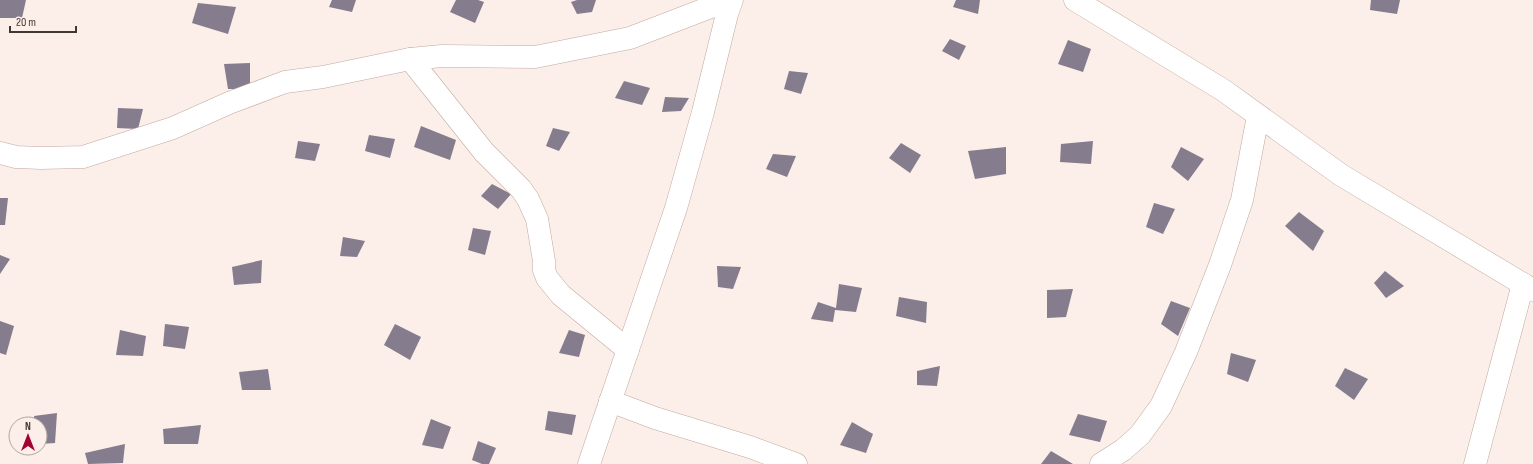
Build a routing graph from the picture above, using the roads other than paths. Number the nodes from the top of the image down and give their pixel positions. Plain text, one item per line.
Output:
1 (729, 0) edge
2 (732, 0) edge
3 (1076, 0) edge
4 (410, 59) junction
5 (1258, 116) junction
6 (0, 153) edge
7 (1528, 287) edge
8 (628, 350) junction
9 (610, 401) junction
10 (589, 464) edge
11 (796, 464) edge
12 (1101, 464) edge
13 (1475, 464) edge

1 - 4 street
2 - 8 street
3 - 5 street
4 - 6 street
4 - 8 street
5 - 7 street
5 - 12 street
7 - 13 street
8 - 9 street
9 - 10 street
9 - 11 street

